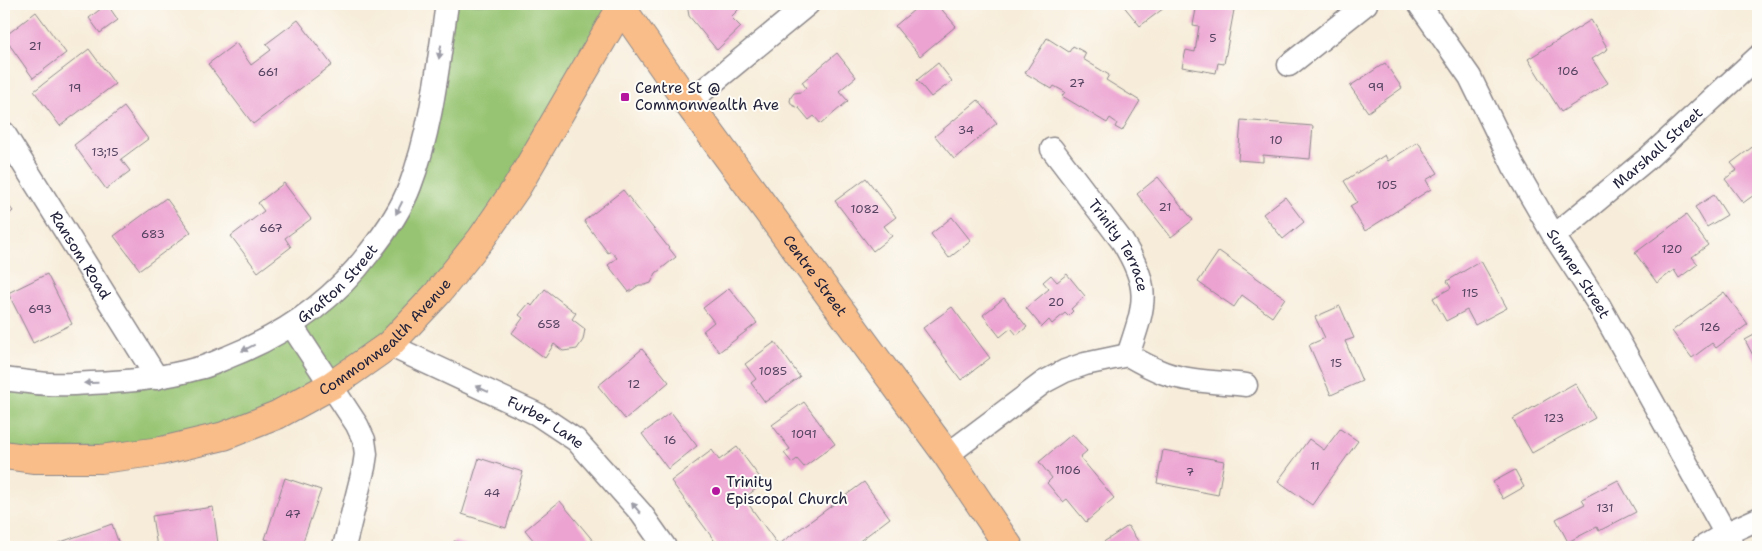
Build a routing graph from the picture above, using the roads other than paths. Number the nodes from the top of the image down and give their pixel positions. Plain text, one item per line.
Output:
1 (447, 4) edge
2 (808, 4) edge
3 (1366, 4) edge
4 (1419, 4) edge
5 (621, 5) edge
6 (1758, 57) edge
7 (1289, 65) dead end
8 (688, 103) junction
9 (4, 133) edge
10 (1052, 149) dead end
11 (1554, 236) junction
12 (292, 326) junction
13 (389, 344) junction
14 (1128, 355) junction
15 (157, 378) junction
16 (4, 379) edge
17 (332, 385) junction
18 (1246, 386) dead end
19 (4, 455) edge
20 (947, 455) junction
21 (1758, 519) edge
22 (1729, 541) edge
23 (344, 547) edge
24 (665, 547) edge
25 (1009, 547) edge
26 (1703, 547) edge

1 -> 12 street, Grafton Street
2 - 8 street
3 - 7 street
4 - 11 street, Sumner Street
5 - 8 main road, Centre Street
5 - 13 main road, Commonwealth Avenue
6 - 11 street, Marshall Street
8 - 20 main road, Centre Street
9 - 15 street, Ransom Road
10 - 14 street, Trinity Terrace
11 - 22 street, Sumner Street
12 -> 15 street
12 - 17 street, Grafton Street
13 - 17 main road, Commonwealth Avenue
24 -> 13 street, Furber Lane
14 - 18 street
14 - 20 street
15 -> 16 street
17 - 19 main road, Commonwealth Avenue
17 - 23 street, Grafton Street
20 - 25 main road, Centre Street
21 - 22 street
22 - 26 street

